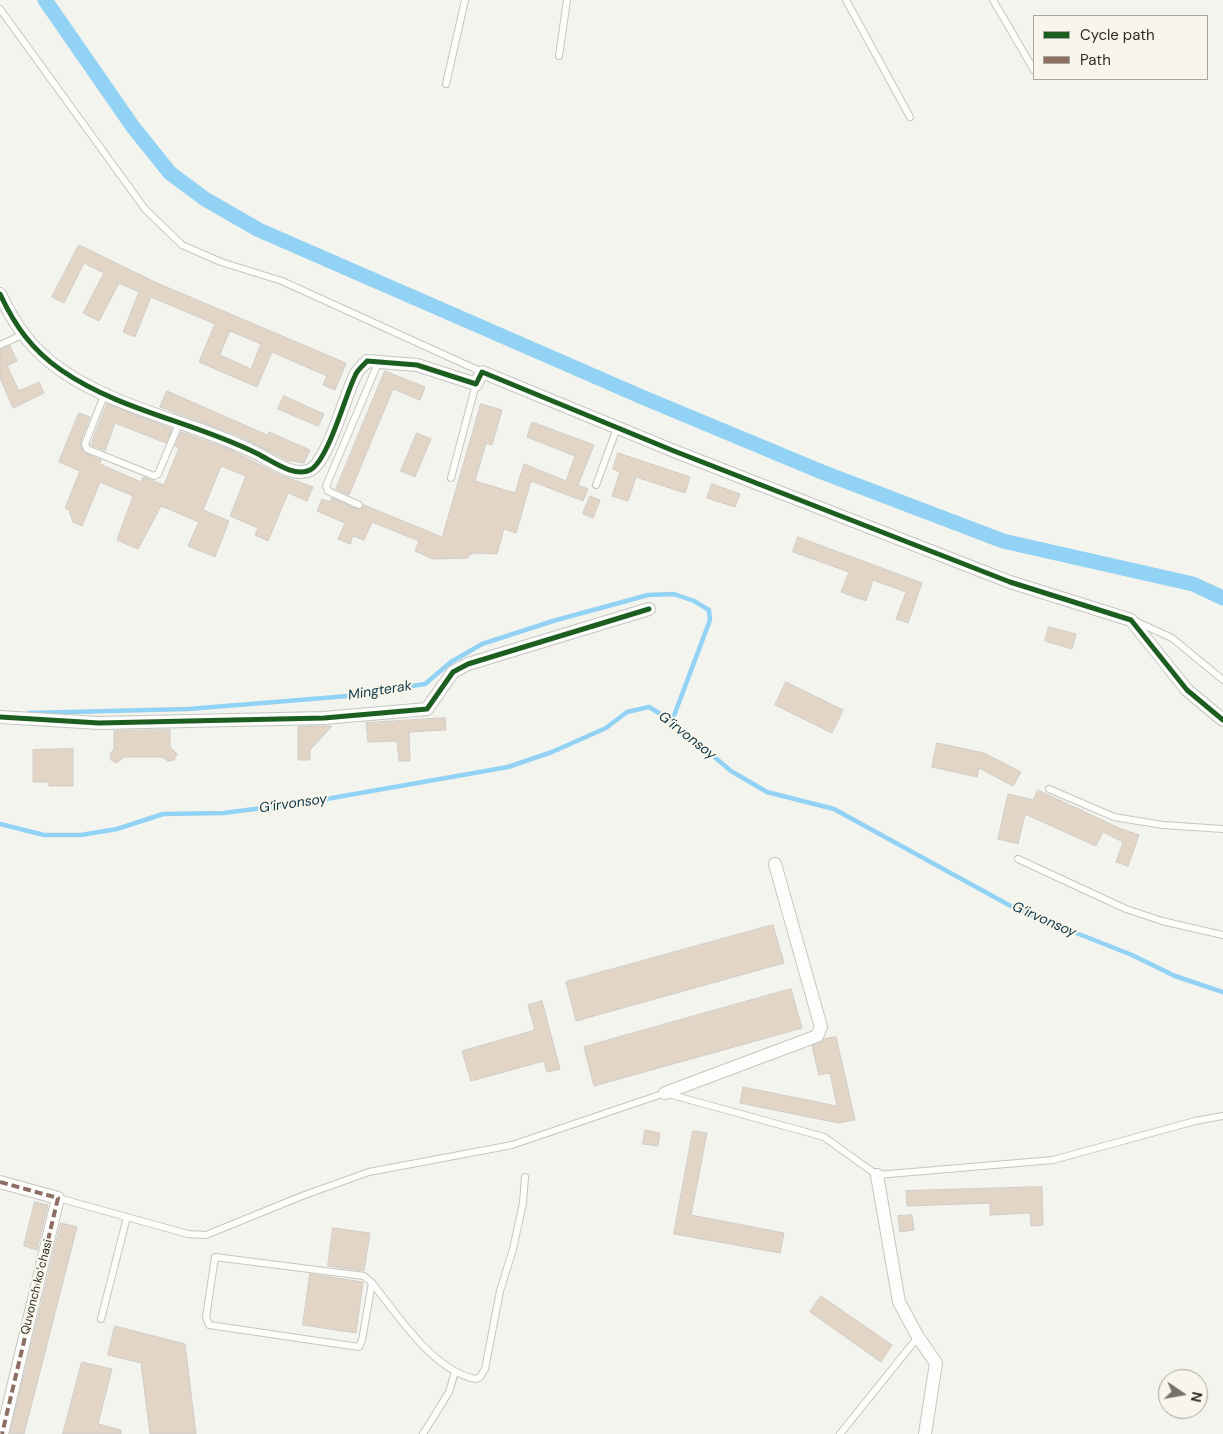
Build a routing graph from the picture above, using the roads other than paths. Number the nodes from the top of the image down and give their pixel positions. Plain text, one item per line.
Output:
1 (465, 0) edge
2 (567, 0) edge
3 (846, 0) edge
4 (993, 0) edge
5 (0, 8) edge
6 (559, 56) dead end
7 (1033, 68) edge
8 (446, 84) dead end
9 (910, 117) dead end
10 (0, 294) edge
11 (22, 335) junction
12 (0, 345) edge
13 (379, 362) junction
14 (482, 372) junction
15 (476, 384) junction
16 (105, 393) junction
17 (178, 424) junction
18 (617, 428) junction
19 (451, 478) dead end
20 (596, 485) dead end
21 (359, 505) dead end
22 (649, 609) dead end
23 (1131, 620) junction
24 (1223, 680) edge
25 (0, 717) edge
26 (1223, 720) edge
27 (1050, 789) dead end
28 (1223, 829) edge
29 (1018, 859) dead end
30 (775, 864) dead end
31 (1223, 935) edge
32 (665, 1093) junction
33 (1223, 1116) edge
34 (877, 1175) junction
35 (525, 1177) dead end
36 (0, 1182) edge
37 (58, 1198) junction
38 (127, 1217) junction
39 (372, 1283) junction
40 (101, 1319) dead end
41 (918, 1337) junction
42 (455, 1372) junction
43 (2, 1434) edge
44 (423, 1434) edge
45 (840, 1434) edge
46 (926, 1434) edge

1 - 8 lane
2 - 6 lane
3 - 9 lane
4 - 7 lane
5 - 14 lane
10 - 11 street
11 - 12 lane
11 - 16 street
13 - 15 street
13 - 17 street
13 - 21 lane
14 - 15 street
14 - 18 street
15 - 19 lane
16 - 17 street
16 - 17 lane
18 - 20 lane
18 - 23 street
22 - 25 street
23 - 24 lane
23 - 26 street
27 - 28 lane
29 - 31 lane
30 - 32 street
32 - 34 lane
32 - 38 lane
33 - 34 lane
34 - 41 street
35 - 42 lane
36 - 37 street
37 - 38 lane
37 - 43 street, Quvonch koʻchasi
38 - 40 lane
39 - 39 lane
39 - 42 lane
41 - 45 lane
41 - 46 street
42 - 44 lane

